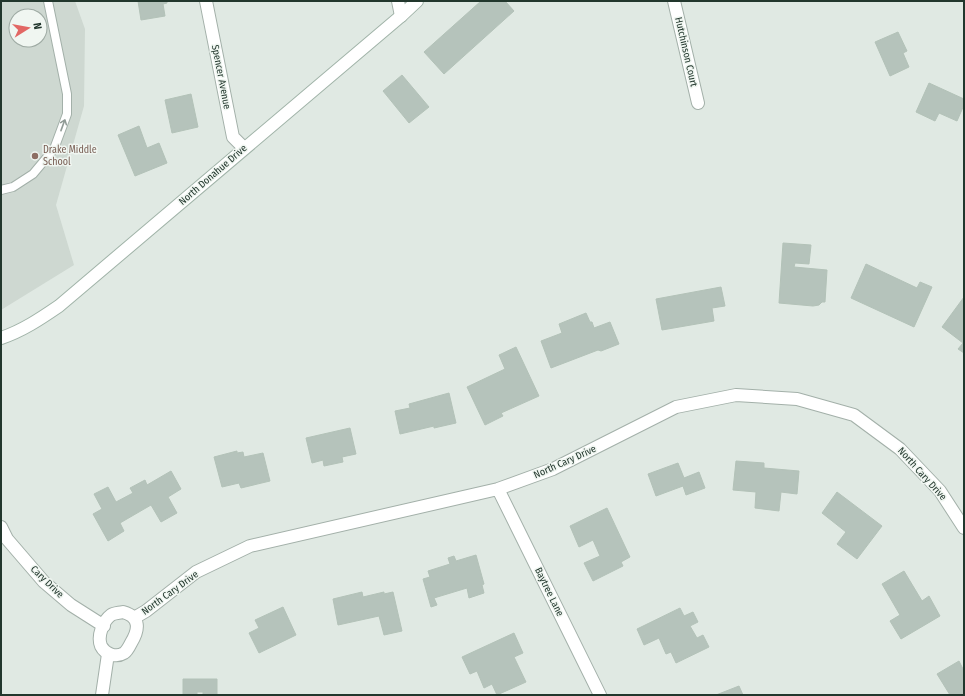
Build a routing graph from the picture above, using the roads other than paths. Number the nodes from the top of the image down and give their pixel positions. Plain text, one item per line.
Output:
1 (48, 1) edge
2 (206, 1) edge
3 (398, 1) edge
4 (417, 1) edge
5 (674, 1) edge
6 (401, 16) junction
7 (698, 103) dead end
8 (244, 148) junction
9 (1, 190) edge
10 (1, 338) edge
11 (498, 489) junction
12 (1, 528) edge
13 (964, 528) edge
14 (134, 618) junction
15 (104, 626) junction
16 (108, 654) junction
17 (102, 695) edge
18 (600, 695) edge

9 -> 1 lane
2 - 8 street, Spencer Avenue
3 - 6 street
4 - 6 street, North Donahue Drive
5 - 7 street, Hutchinson Court
6 - 8 street, North Donahue Drive
8 - 10 street, North Donahue Drive
11 - 13 street, North Cary Drive
11 - 14 street, North Cary Drive
11 - 18 street, Baytree Lane
12 - 15 street, Cary Drive
14 - 15 street
14 - 16 street
15 - 16 street
16 - 17 street

